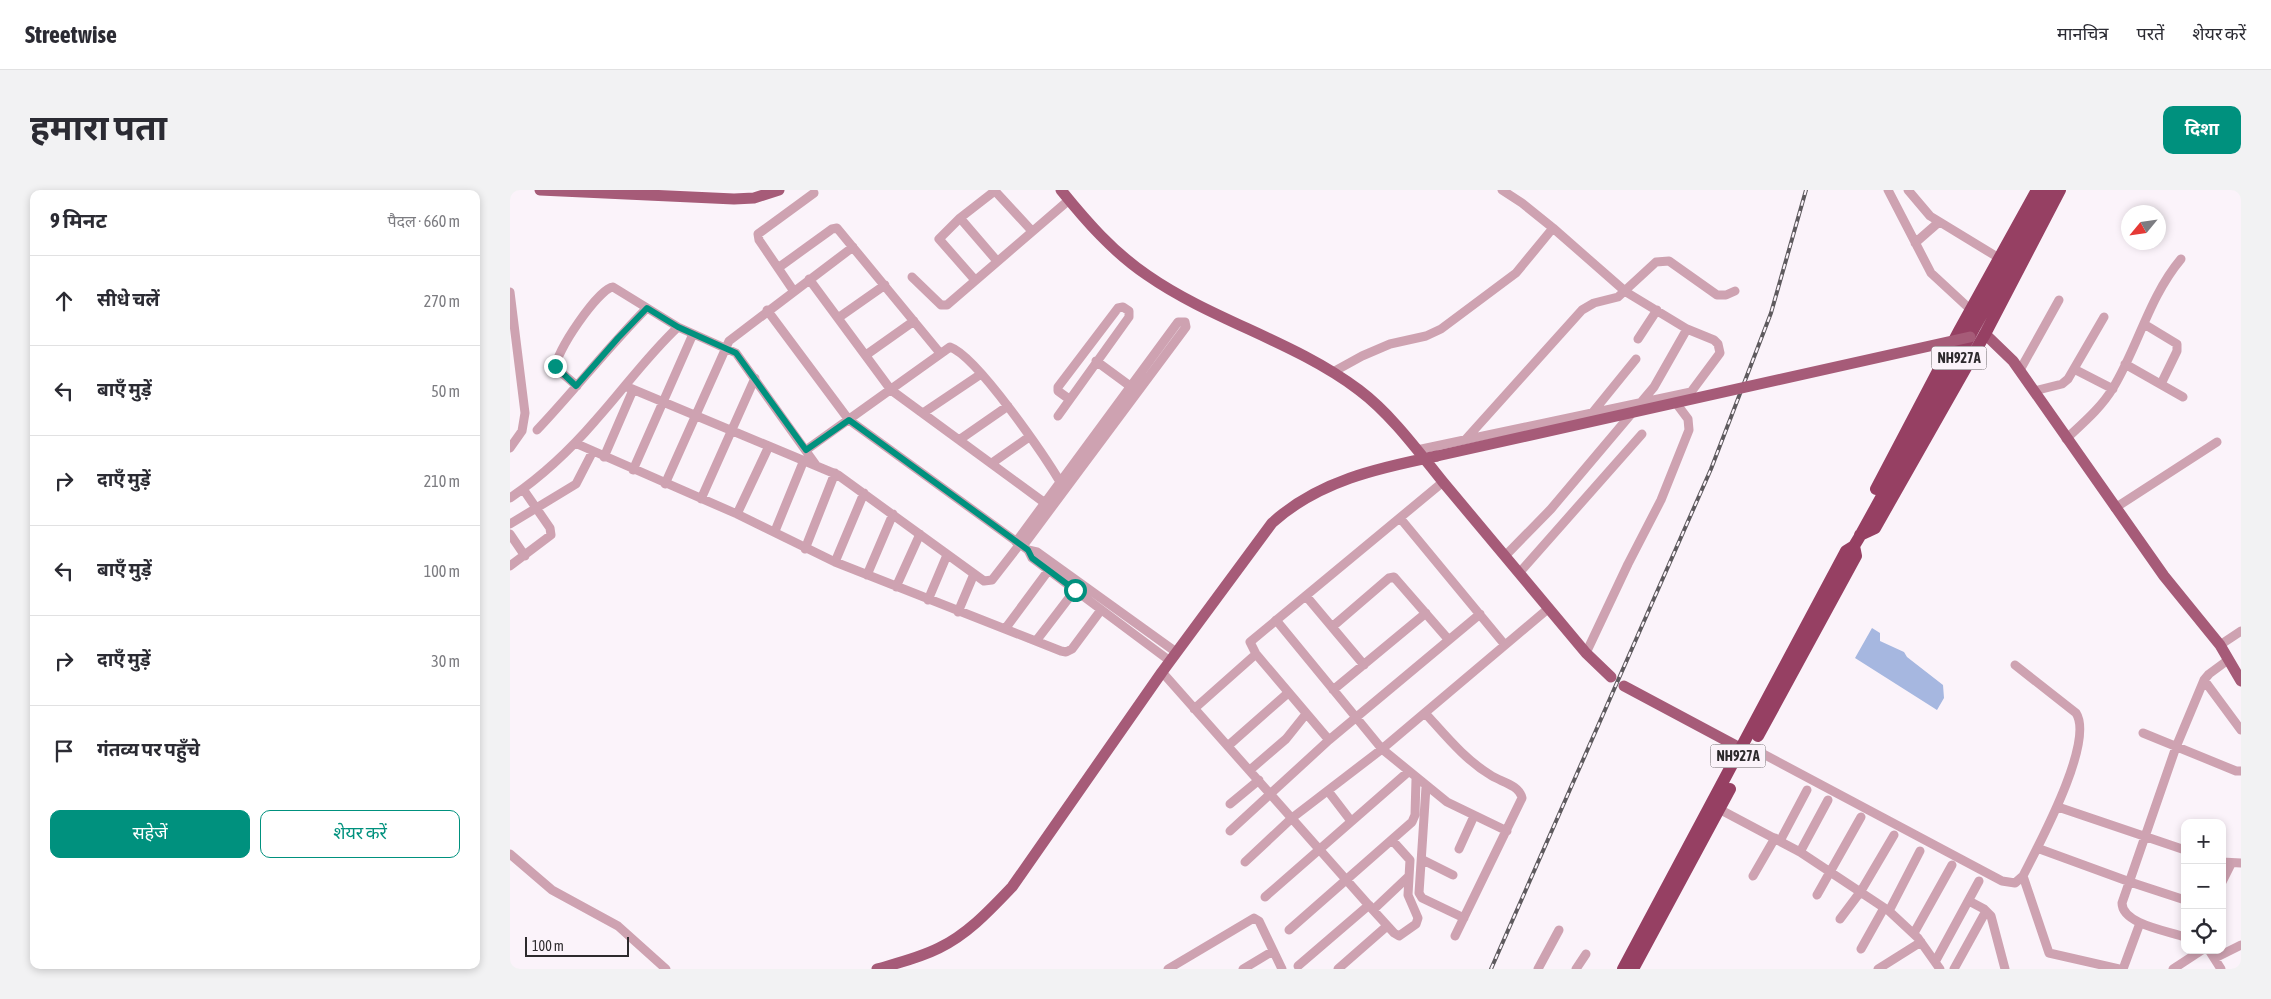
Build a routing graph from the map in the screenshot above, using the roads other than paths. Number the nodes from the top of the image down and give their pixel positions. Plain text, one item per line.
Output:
1 (540, 190) edge
2 (779, 190) edge
3 (1061, 190) edge
4 (1502, 190) edge
5 (1888, 190) edge
6 (1908, 190) edge
7 (2037, 190) edge
8 (2050, 190) edge
9 (2060, 190) edge
10 (996, 191) edge
11 (814, 193) dead end
12 (1069, 200) junction
13 (960, 218) junction
14 (1939, 222) junction
15 (1553, 228) junction
16 (1032, 231) junction
17 (1915, 243) junction
18 (853, 247) junction
19 (1999, 258) junction
20 (2181, 259) dead end
21 (997, 261) junction
22 (778, 268) junction
23 (912, 277) dead end
24 (809, 279) junction
25 (974, 280) junction
26 (885, 285) junction
27 (793, 290) junction
28 (1735, 291) dead end
29 (510, 292) edge
30 (1626, 292) junction
31 (2059, 300) dead end
32 (647, 308) junction
33 (767, 310) junction
34 (1658, 310) junction
35 (1971, 310) junction
36 (2104, 317) dead end
37 (838, 318) junction
38 (914, 321) junction
39 (2144, 324) junction
40 (678, 327) junction
41 (1688, 329) junction
42 (693, 334) junction
43 (1985, 334) junction
44 (1970, 337) junction
45 (1638, 339) dead end
46 (724, 348) junction
47 (940, 353) junction
48 (866, 356) junction
49 (1636, 358) dead end
50 (1096, 361) junction
51 (2125, 364) junction
52 (2020, 370) junction
53 (2074, 370) junction
54 (1333, 372) junction
55 (981, 374) junction
56 (755, 378) junction
57 (2161, 384) junction
58 (576, 386) junction
59 (1130, 386) junction
60 (629, 388) junction
61 (2113, 388) junction
62 (891, 390) junction
63 (2034, 391) junction
64 (1670, 396) junction
65 (2182, 397) dead end
66 (1069, 399) junction
67 (663, 402) junction
68 (1640, 403) junction
69 (1008, 406) junction
70 (1594, 412) junction
71 (923, 413) junction
72 (695, 415) junction
73 (1058, 416) dead end
74 (849, 420) junction
75 (537, 430) dead end
76 (732, 430) junction
77 (1642, 434) dead end
78 (1029, 437) junction
79 (1466, 439) junction
80 (2066, 439) junction
81 (959, 440) junction
82 (2217, 442) dead end
83 (575, 443) junction
84 (769, 446) junction
85 (510, 448) edge
86 (806, 450) junction
87 (592, 451) junction
88 (1420, 454) junction
89 (604, 457) junction
90 (804, 460) junction
91 (992, 464) junction
92 (816, 466) junction
93 (633, 470) junction
94 (835, 473) junction
95 (1444, 482) junction
96 (665, 484) junction
97 (1063, 486) junction
98 (523, 489) junction
99 (864, 493) junction
100 (510, 498) edge
101 (701, 499) junction
102 (1048, 505) junction
103 (535, 507) junction
104 (2115, 508) junction
105 (737, 514) junction
106 (893, 514) junction
107 (1400, 518) junction
108 (510, 524) edge
109 (775, 532) junction
110 (510, 534) edge
111 (920, 534) junction
112 (1860, 536) junction
113 (1022, 546) junction
114 (805, 549) junction
115 (947, 555) junction
116 (1506, 555) junction
117 (525, 556) junction
118 (835, 562) junction
119 (510, 566) edge
120 (1048, 571) junction
121 (1520, 572) junction
122 (974, 574) junction
123 (866, 575) junction
124 (896, 587) junction
125 (1075, 590) junction
126 (1306, 596) junction
127 (928, 600) junction
128 (1549, 608) junction
129 (1101, 610) junction
130 (958, 612) junction
131 (1426, 613) junction
132 (1480, 614) junction
133 (1276, 620) junction
134 (1332, 627) junction
135 (1005, 629) junction
136 (2241, 631) edge
137 (1448, 640) junction
138 (1036, 641) junction
139 (1506, 645) junction
140 (2220, 645) junction
141 (1586, 653) junction
142 (1256, 654) junction
143 (1173, 656) junction
144 (2228, 660) junction
145 (1364, 665) junction
146 (2015, 665) dead end
147 (1162, 672) junction
148 (1611, 677) dead end
149 (2204, 680) junction
150 (2241, 681) edge
151 (1624, 686) dead end
152 (1333, 690) junction
153 (1288, 693) junction
154 (1194, 709) junction
155 (1425, 713) junction
156 (1306, 714) junction
157 (1355, 718) junction
158 (2241, 730) edge
159 (2143, 733) dead end
160 (1329, 740) junction
161 (1229, 745) junction
162 (2176, 748) junction
163 (1747, 749) junction
164 (1382, 750) junction
165 (1250, 770) junction
166 (2241, 771) edge
167 (1408, 772) junction
168 (1416, 779) junction
169 (1259, 780) junction
170 (1426, 787) junction
171 (1807, 790) dead end
172 (1328, 791) junction
173 (1271, 794) junction
174 (1828, 800) dead end
175 (1230, 804) dead end
176 (2058, 807) junction
177 (1719, 809) junction
178 (1474, 816) junction
179 (1292, 818) junction
180 (1861, 818) dead end
181 (1351, 821) junction
182 (1230, 831) dead end
183 (1507, 831) junction
184 (1894, 835) dead end
185 (2145, 837) junction
186 (1777, 839) junction
187 (1392, 840) junction
188 (2037, 848) junction
189 (1319, 849) junction
190 (1459, 849) dead end
191 (2181, 849) edge
192 (1920, 851) dead end
193 (1800, 852) junction
194 (510, 854) edge
195 (1423, 860) junction
196 (1245, 862) dead end
197 (2226, 863) edge
198 (2241, 863) edge
199 (1952, 865) dead end
200 (1832, 872) junction
201 (1453, 875) dead end
202 (1409, 876) junction
203 (1753, 876) dead end
204 (2023, 876) junction
205 (1346, 880) junction
206 (1979, 881) dead end
207 (2130, 882) junction
208 (1862, 892) junction
209 (1818, 895) dead end
210 (1265, 897) dead end
211 (2181, 899) edge
212 (1969, 901) junction
213 (1371, 908) junction
214 (1887, 910) junction
215 (1986, 910) junction
216 (1464, 918) junction
217 (1840, 919) dead end
218 (2140, 923) junction
219 (1387, 926) junction
220 (1289, 930) dead end
221 (1559, 930) dead end
222 (1914, 933) junction
223 (2181, 935) edge
224 (1455, 936) dead end
225 (1921, 942) junction
226 (2241, 945) edge
227 (1861, 949) dead end
228 (2226, 950) edge
229 (1273, 951) junction
230 (1586, 954) dead end
231 (2196, 954) edge
232 (2212, 954) edge
233 (1937, 965) edge
234 (1298, 966) dead end
235 (666, 969) edge
236 (877, 969) edge
237 (1168, 969) edge
238 (1243, 969) edge
239 (1282, 969) edge
240 (1338, 969) edge
241 (1538, 969) edge
242 (1576, 969) edge
243 (1623, 969) edge
244 (1633, 969) edge
245 (1878, 969) edge
246 (1954, 969) edge
247 (2005, 969) edge
248 (2117, 969) edge
249 (2172, 969) edge
250 (2221, 969) edge

1 - 2 main road
3 - 12 main road
4 - 15 street
5 - 17 street
6 - 14 street
7 - 19 highway
8 - 44 highway, NH927A
9 - 43 highway
10 - 13 street
10 - 16 street
11 - 22 street
12 - 16 street
12 - 54 main road
13 - 21 street
13 - 25 street
14 - 17 street
14 - 19 street
15 - 30 street
15 - 54 street
16 - 21 street
17 - 35 street
18 - 22 street
18 - 24 street
18 - 26 street
19 - 35 highway
20 - 39 street
21 - 25 street
22 - 27 street
23 - 25 street
24 - 27 street
24 - 37 street
26 - 37 street
26 - 38 street
27 - 33 street
28 - 30 street
29 - 85 street
30 - 34 street
30 - 79 street
31 - 52 street
32 - 40 street
32 - 58 street
32 - 58 street
33 - 46 street
33 - 74 street
34 - 41 street
34 - 45 street
35 - 112 highway
36 - 53 street
37 - 48 street
38 - 47 street
38 - 48 street
39 - 51 street
39 - 57 street
40 - 42 street
40 - 60 street
41 - 64 street
41 - 68 street
42 - 46 street
42 - 67 street
43 - 52 main road
43 - 112 highway
44 - 88 main road, bridge
44 - 112 highway, NH927A
46 - 56 street
46 - 72 street
47 - 55 street
47 - 62 street
48 - 62 street
49 - 70 street
50 - 59 street
50 - 66 street
50 - 66 street
51 - 57 street
51 - 61 street
52 - 63 main road
53 - 61 street
53 - 63 street
54 - 88 main road
55 - 69 street
55 - 71 street
56 - 76 street
56 - 86 street
57 - 65 street
58 - 75 street
59 - 97 street
59 - 97 street
60 - 67 street
60 - 83 street
60 - 89 street
61 - 80 street
62 - 71 street
62 - 74 street
63 - 80 main road
64 - 68 street
64 - 141 street
66 - 73 street
67 - 72 street
67 - 93 street
68 - 70 street
68 - 116 street
69 - 78 street
69 - 81 street
70 - 79 street
71 - 81 street
72 - 76 street
72 - 96 street
74 - 86 street
74 - 113 street
76 - 84 street
76 - 101 street
77 - 121 street
78 - 91 street
78 - 97 street
79 - 88 street
80 - 104 main road
81 - 91 street
82 - 104 street
83 - 87 street
83 - 98 street
84 - 90 street
84 - 105 street
86 - 92 street
87 - 89 street
87 - 103 street
88 - 95 main road
88 - 143 main road
89 - 93 street
90 - 92 street
90 - 109 street
91 - 102 street
92 - 94 street
93 - 96 street
94 - 99 street
94 - 114 street
95 - 107 street
95 - 116 main road
96 - 101 street
97 - 102 street
98 - 100 street
98 - 103 street
99 - 106 street
99 - 118 street
101 - 105 street
102 - 113 street
103 - 108 street
103 - 117 street
104 - 140 main road
105 - 109 street
106 - 111 street
106 - 123 street
107 - 126 street
107 - 132 street
109 - 114 street
110 - 117 street
111 - 115 street
111 - 124 street
112 - 163 highway, NH927A
113 - 120 street
113 - 122 street
113 - 143 street
114 - 118 street
115 - 122 street
115 - 127 street
116 - 121 main road
117 - 119 street
118 - 123 street
120 - 125 street
120 - 135 street
121 - 128 main road
122 - 130 street
123 - 124 street
124 - 127 street
125 - 129 street
125 - 138 street
126 - 133 street
126 - 134 street
127 - 130 street
128 - 139 street
128 - 141 main road
129 - 138 street
129 - 143 street
130 - 135 street
131 - 134 street
131 - 137 street
131 - 145 street
132 - 137 street
132 - 139 street
133 - 142 street
133 - 152 street
134 - 145 street
135 - 138 street
136 - 140 street
137 - 157 street
139 - 155 street
140 - 144 main road
141 - 148 main road
142 - 153 street
142 - 154 street
143 - 147 main road
144 - 149 street
144 - 150 main road
145 - 152 street
146 - 176 street
147 - 154 street
147 - 236 main road
149 - 158 street
149 - 162 street
151 - 163 main road
152 - 157 street
153 - 156 street
153 - 161 street
154 - 161 street
155 - 164 street
155 - 183 street
156 - 160 street
156 - 165 street
157 - 160 street
157 - 164 street
159 - 162 street
160 - 173 street
161 - 165 street
162 - 166 street
162 - 185 street
163 - 177 highway, NH927A
163 - 204 street
163 - 243 highway, NH927A
164 - 167 street
164 - 172 street
165 - 169 street
167 - 168 street
167 - 181 street
168 - 170 street
168 - 187 street
169 - 173 street
169 - 175 street
170 - 178 street
170 - 195 street
171 - 186 street
172 - 179 street
172 - 181 street
173 - 179 street
173 - 182 street
174 - 193 street
176 - 185 street
176 - 188 street
177 - 186 street
177 - 244 highway, NH927A
178 - 183 street
178 - 190 street
179 - 189 street
179 - 196 street
180 - 200 street
181 - 189 street
183 - 216 street
184 - 208 street
185 - 191 street
185 - 207 street
186 - 193 street
186 - 203 street
187 - 202 street
187 - 205 street
188 - 204 street
188 - 207 street
189 - 205 street
189 - 210 street
192 - 214 street
193 - 200 street
194 - 235 street
195 - 201 street
195 - 216 street
197 - 198 street
199 - 222 street
200 - 208 street
200 - 209 street
202 - 213 street
202 - 219 street
204 - 248 street
205 - 213 street
205 - 220 street
206 - 212 street
207 - 211 street
207 - 218 street
208 - 214 street
208 - 217 street
212 - 215 street
212 - 233 street
213 - 219 street
213 - 234 street
214 - 222 street
214 - 227 street
215 - 246 street
215 - 247 street
216 - 224 street
218 - 223 street
218 - 248 street
219 - 240 street
221 - 241 street
222 - 225 street
225 - 233 street
225 - 245 street
226 - 228 street
229 - 237 street
229 - 238 street
229 - 239 street
230 - 242 street
231 - 249 street
232 - 250 street

